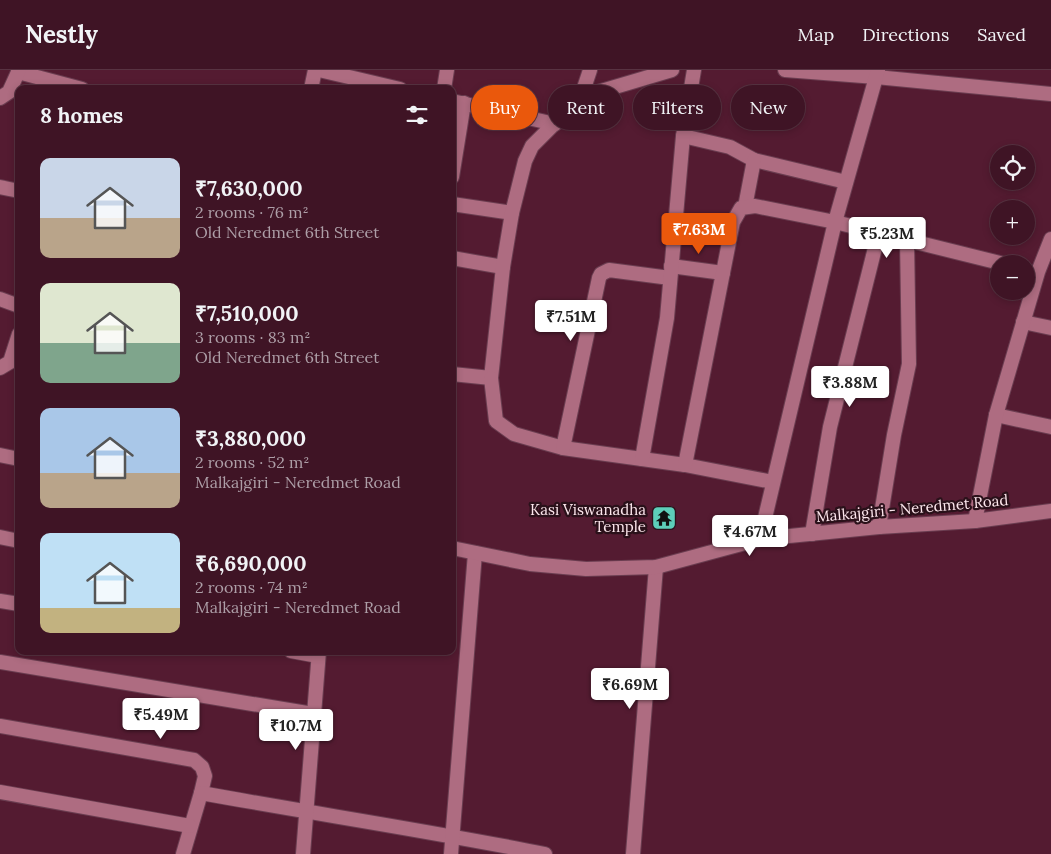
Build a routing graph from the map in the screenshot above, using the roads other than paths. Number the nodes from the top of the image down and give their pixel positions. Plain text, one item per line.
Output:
1 (317, 70) edge
2 (447, 70) edge
3 (590, 70) edge
4 (672, 70) edge
5 (694, 70) edge
6 (785, 70) edge
7 (19, 71) edge
8 (877, 74) edge
9 (369, 76) edge
10 (68, 85) edge
11 (312, 85) edge
12 (390, 85) edge
13 (445, 85) edge
14 (585, 85) edge
15 (621, 85) edge
16 (1051, 94) edge
17 (0, 98) edge
18 (458, 102) edge
19 (548, 122) edge
20 (456, 127) edge
21 (549, 130) edge
22 (683, 136) junction
23 (754, 160) junction
24 (846, 182) junction
25 (0, 187) edge
26 (15, 190) edge
27 (456, 205) edge
28 (745, 207) junction
29 (512, 213) junction
30 (835, 222) junction
31 (879, 232) junction
32 (1051, 239) edge
33 (907, 240) junction
34 (456, 259) edge
35 (990, 261) edge
36 (503, 266) junction
37 (1035, 266) edge
38 (671, 272) junction
39 (722, 273) junction
40 (0, 299) edge
41 (1027, 300) edge
42 (15, 305) edge
43 (1023, 322) junction
44 (1051, 328) edge
45 (15, 346) edge
46 (0, 368) edge
47 (456, 374) edge
48 (491, 378) junction
49 (996, 415) junction
50 (1051, 427) edge
51 (563, 448) junction
52 (0, 455) edge
53 (15, 458) edge
54 (642, 458) junction
55 (685, 465) junction
56 (774, 482) junction
57 (1051, 511) edge
58 (975, 520) junction
59 (879, 527) junction
60 (812, 534) junction
61 (0, 537) edge
62 (760, 539) junction
63 (15, 540) edge
64 (456, 549) edge
65 (475, 553) junction
66 (656, 567) junction
67 (0, 601) edge
68 (15, 603) edge
69 (318, 655) edge
70 (0, 662) edge
71 (313, 714) junction
72 (0, 726) edge
73 (0, 792) edge
74 (202, 794) junction
75 (306, 812) junction
76 (190, 826) junction
77 (452, 836) junction
78 (183, 854) edge
79 (303, 854) edge
80 (451, 854) edge
81 (545, 854) edge
82 (633, 854) edge

1 - 9 street
1 - 11 street
2 - 13 street
3 - 14 street
4 - 15 street
5 - 22 street
6 - 8 street
7 - 10 street
7 - 17 street
8 - 16 street
8 - 24 street
9 - 12 street
18 - 19 street
18 - 20 street
21 - 29 street
22 - 23 street
22 - 38 street
23 - 24 street
23 - 28 street
24 - 30 street
25 - 26 street
27 - 29 street
28 - 30 street
28 - 39 street
29 - 36 street
30 - 31 street
30 - 56 street
31 - 33 street
31 - 60 street
32 - 37 street
33 - 35 street
33 - 59 street
34 - 36 street
36 - 48 street
38 - 39 street
38 - 51 street
38 - 54 street
39 - 55 street
40 - 42 street
41 - 43 street
43 - 44 street
43 - 49 street
45 - 46 street
47 - 48 street
48 - 51 street
49 - 50 street
49 - 58 street
51 - 54 street
52 - 53 street
54 - 55 street
55 - 56 street
56 - 62 street
57 - 58 street, Malkajgiri - Neredmet Road
58 - 59 street, Malkajgiri - Neredmet Road
59 - 60 street, Malkajgiri - Neredmet Road
60 - 62 street, Malkajgiri - Neredmet Road
61 - 63 street
62 - 66 street, Malkajgiri - Neredmet Road
64 - 65 street, Malkajgiri - Neredmet Road
65 - 66 street, Malkajgiri - Neredmet Road
65 - 77 street
66 - 82 street
67 - 68 street
69 - 71 street
70 - 71 street
71 - 75 street
72 - 74 street
73 - 76 street
74 - 75 street
74 - 76 street
75 - 77 street
75 - 79 street
76 - 78 street
77 - 80 street
77 - 81 street

